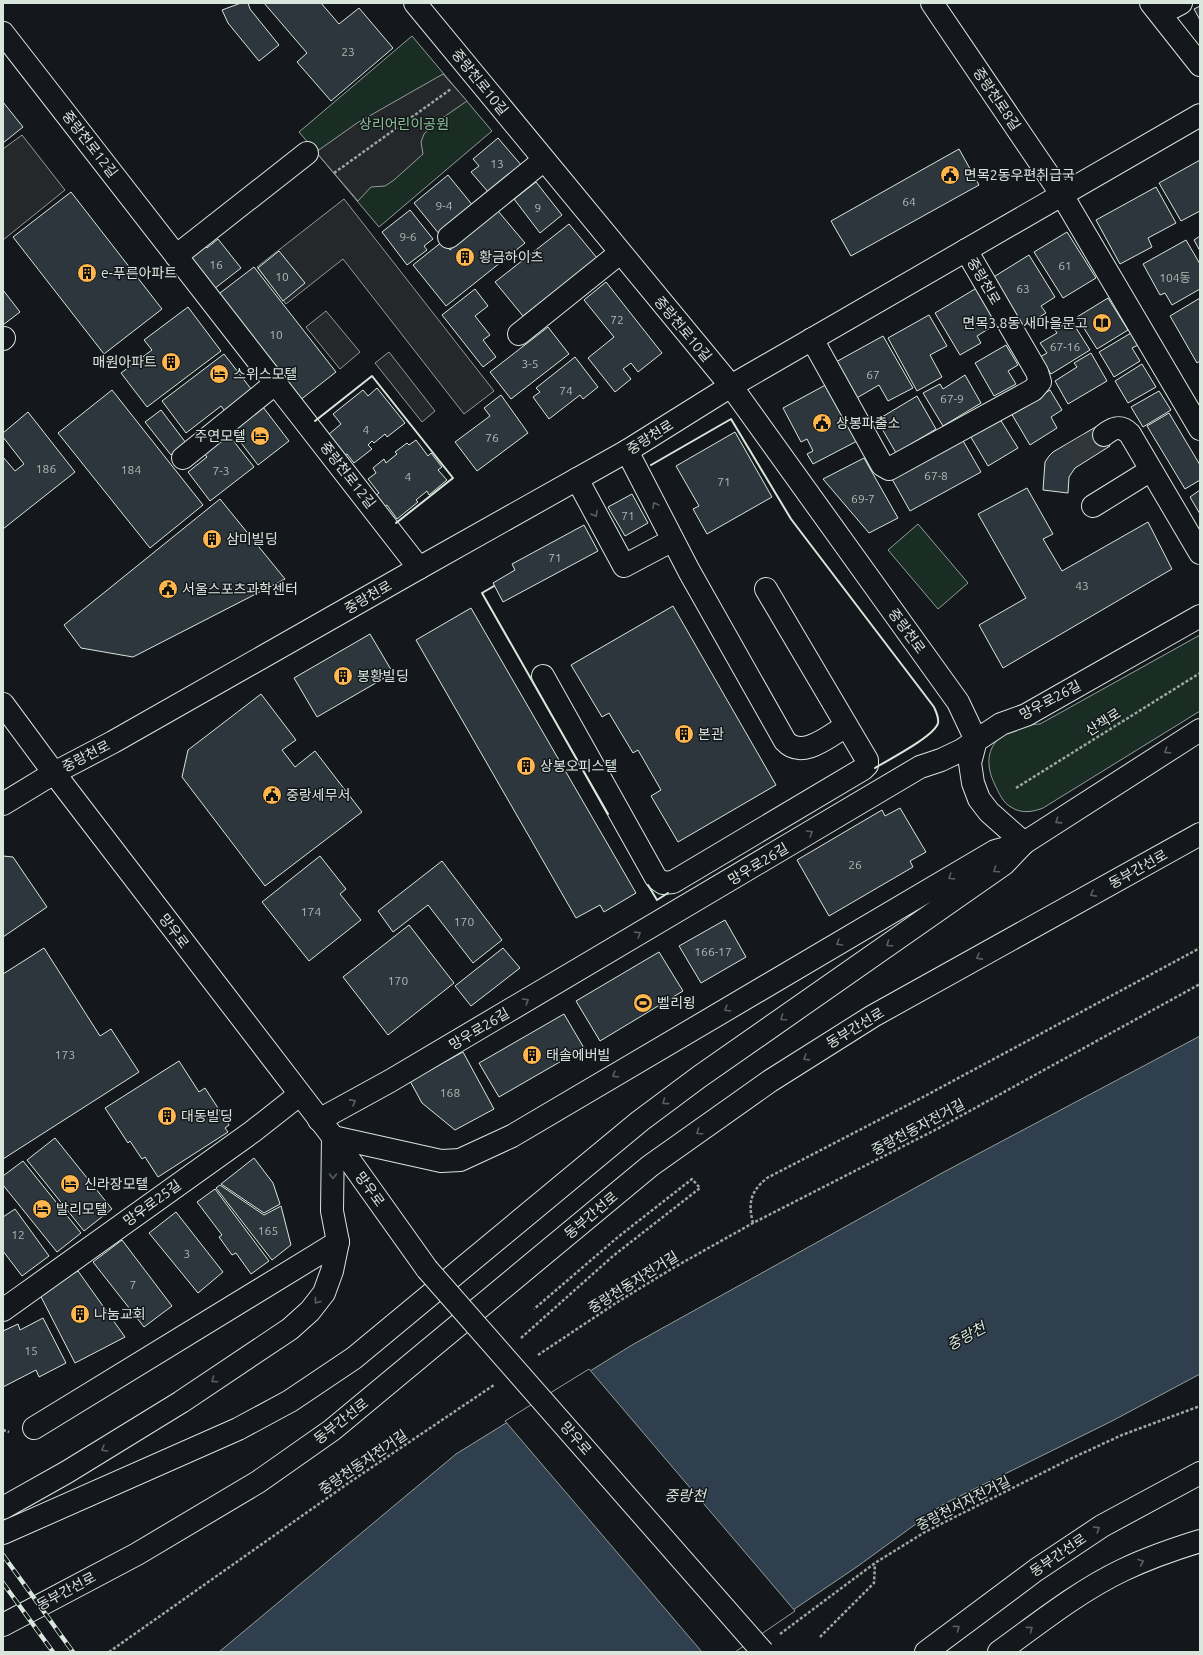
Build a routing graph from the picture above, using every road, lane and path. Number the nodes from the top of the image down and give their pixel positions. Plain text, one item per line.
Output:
1 (415, 3) edge
2 (932, 3) edge
3 (1181, 3) edge
4 (1156, 9) edge
5 (3, 33) edge
6 (1200, 65) edge
7 (473, 73) junction
8 (1200, 115) edge
9 (307, 153) dead end
10 (544, 160) junction
11 (334, 173) dead end
12 (1062, 195) junction
13 (448, 237) dead end
14 (966, 250) junction
15 (620, 253) junction
16 (176, 256) junction
17 (519, 334) dead end
18 (812, 339) junction
19 (276, 383) junction
20 (730, 386) junction
21 (1200, 429) edge
22 (1104, 435) tunnel mouth
23 (627, 451) junction
24 (183, 458) dead end
25 (1152, 470) junction
26 (576, 479) junction
27 (1093, 506) dead end
28 (674, 540) junction
29 (1200, 553) edge
30 (419, 568) junction
31 (766, 589) dead end
32 (1200, 616) edge
33 (1200, 673) edge
34 (543, 676) dead end
35 (3, 704) edge
36 (846, 726) junction
37 (1200, 730) edge
38 (976, 740) junction
39 (54, 773) junction
40 (1016, 788) dead end
41 (3, 804) edge
42 (1200, 834) edge
43 (1024, 843) junction
44 (1200, 948) edge
45 (1200, 984) edge
46 (299, 1095) junction
47 (319, 1120) junction
48 (333, 1137) junction
49 (753, 1223) junction
50 (338, 1242) junction
51 (534, 1309) dead end
52 (3, 1310) edge
53 (519, 1340) dead end
54 (532, 1359) dead end
55 (497, 1383) dead end
56 (1200, 1406) edge
57 (34, 1428) dead end
58 (1200, 1473) edge
59 (3, 1508) edge
60 (3, 1533) edge
61 (1200, 1541) edge
62 (875, 1563) junction
63 (3, 1624) edge
64 (820, 1637) dead end
65 (769, 1644) edge
66 (109, 1652) edge
67 (926, 1652) edge
68 (999, 1652) edge

1 - 7 main road, 중랑천로10길
2 - 12 main road, 중랑천로8길
3 - 4 main road
4 - 6 main road
5 - 16 main road, 중랑천로12길
7 - 10 main road, 중랑천로10길
7 - 11 path
8 - 12 main road, 중랑천로
9 - 16 main road
10 - 13 main road
10 - 15 main road, 중랑천로10길
12 - 14 main road, 중랑천로
12 - 21 main road
14 - 18 main road, 중랑천로
14 - 18 main road, 중랑천로
15 - 17 main road
15 - 20 main road, 중랑천로10길
16 - 19 main road, 중랑천로12길
18 - 20 main road, 중랑천로
19 - 24 main road
19 - 30 main road, 중랑천로12길
20 - 23 main road, 중랑천로
20 - 38 main road, 중랑천로
22 - 25 main road
23 - 26 main road, 중랑천로
28 -> 23 main road
25 - 27 main road
25 - 29 main road
26 -> 28 main road
26 - 30 main road, 중랑천로
28 - 36 main road
30 - 39 main road, 중랑천로
31 - 36 main road
32 - 38 main road, 망우로26길
33 - 40 path, 산책로
34 - 36 main road
35 - 39 main road, 망우로
37 -> 43 main road
38 - 43 main road
47 -> 38 main road, 망우로26길
39 - 41 main road, 중랑천로
39 - 46 main road, 망우로
42 -> 63 main road, 동부간선로
43 -> 48 main road
43 -> 60 main road
44 - 49 path
45 - 49 path, 중랑천동자전거길
46 - 47 main road, 망우로
46 - 52 main road, 망우로25길
47 - 48 main road, 망우로
48 -> 50 main road
48 - 65 main road, 망우로, bridge
49 - 54 path, 중랑천동자전거길
50 - 57 main road
50 -> 59 main road
51 - 53 path
55 - 66 path, 중랑천동자전거길
56 - 62 path, 중랑천서자전거길
67 -> 58 main road, 동부간선로
68 -> 61 main road
62 - 64 path
62 - 65 path, 중랑천서자전거길

